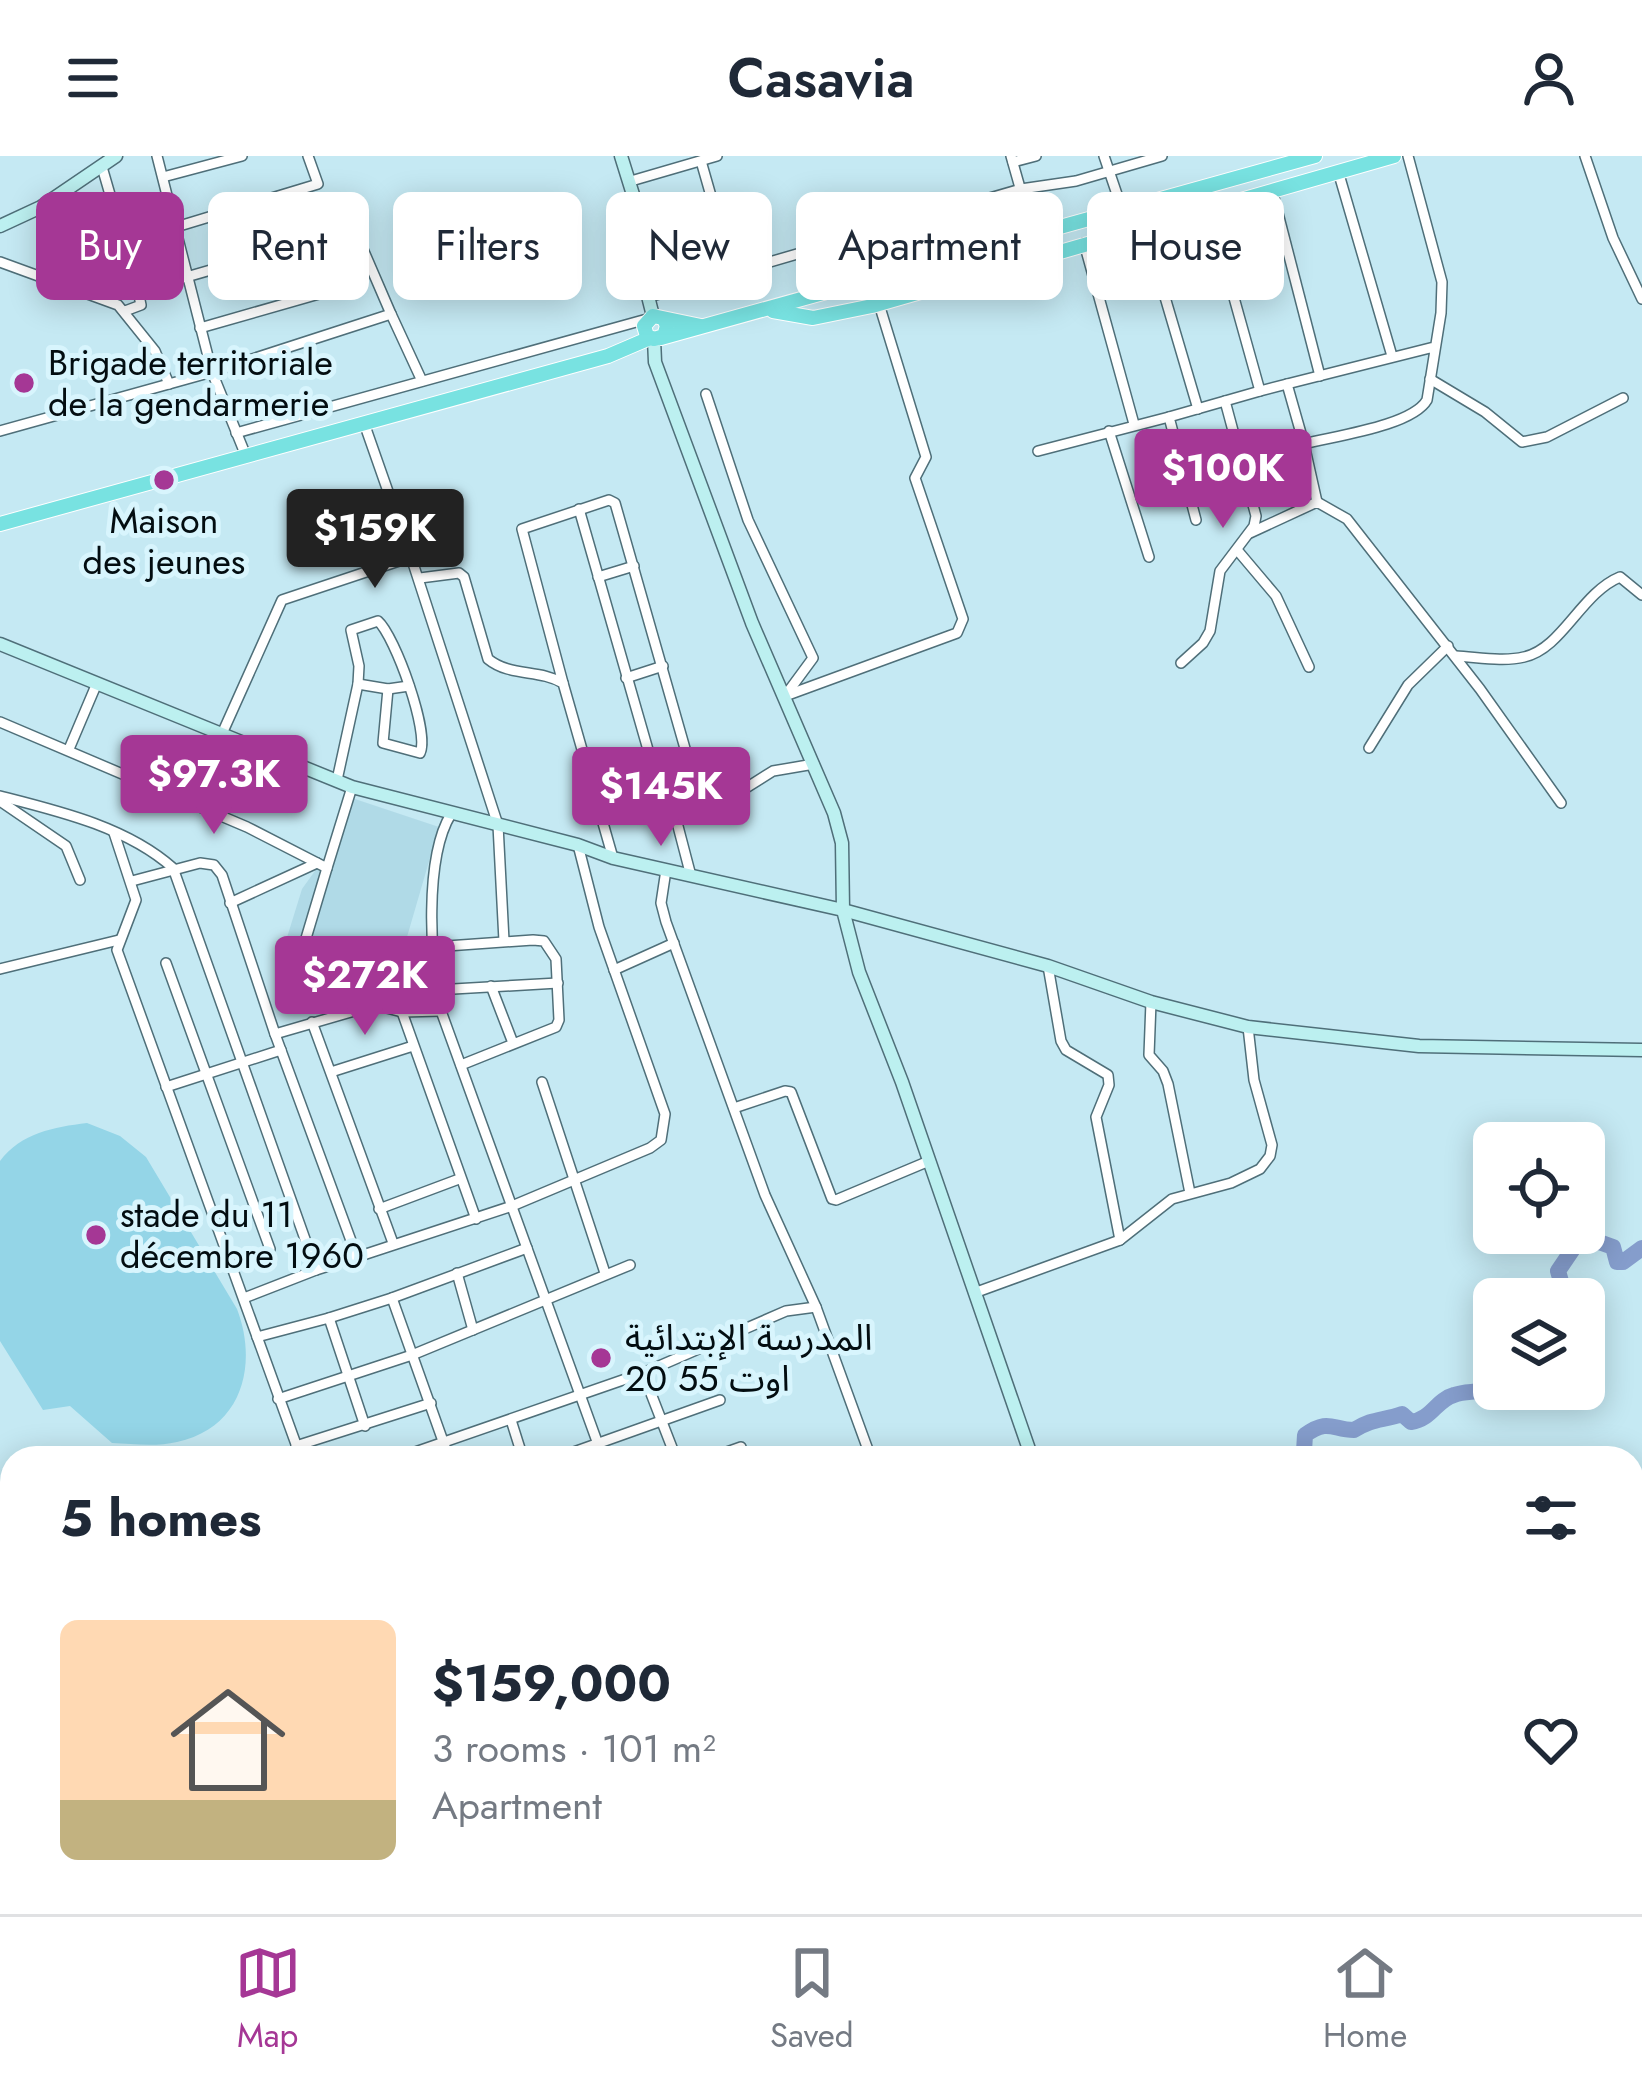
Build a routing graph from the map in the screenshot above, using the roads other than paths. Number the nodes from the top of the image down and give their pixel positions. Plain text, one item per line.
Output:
1 (116, 156) edge
2 (158, 156) edge
3 (242, 156) edge
4 (308, 156) edge
5 (622, 156) edge
6 (717, 156) edge
7 (1036, 156) edge
8 (1104, 156) edge
9 (1162, 156) edge
10 (1315, 156) edge
11 (1394, 156) edge
12 (1408, 156) edge
13 (1585, 156) edge
14 (1012, 159) edge
15 (100, 160) edge
16 (701, 160) junction
17 (1286, 160) edge
18 (1338, 171) junction
19 (1110, 173) junction
20 (163, 176) junction
21 (631, 181) junction
22 (1294, 183) junction
23 (1022, 189) junction
24 (1271, 190) junction
25 (109, 192) edge
26 (167, 192) edge
27 (633, 192) edge
28 (710, 192) edge
29 (1023, 192) edge
30 (1116, 192) edge
31 (1186, 192) edge
32 (1264, 192) edge
33 (184, 225) edge
34 (0, 226) edge
35 (1087, 242) edge
36 (1084, 243) junction
37 (184, 260) edge
38 (0, 262) edge
39 (369, 262) edge
40 (772, 262) edge
41 (208, 271) edge
42 (188, 277) junction
43 (184, 278) edge
44 (1642, 299) edge
45 (140, 300) edge
46 (298, 300) edge
47 (650, 300) edge
48 (804, 300) edge
49 (1166, 300) edge
50 (1235, 300) edge
51 (879, 304) junction
52 (768, 310) junction
53 (125, 311) junction
54 (392, 314) junction
55 (654, 318) junction
56 (706, 326) junction
57 (200, 328) junction
58 (655, 338) junction
59 (1434, 347) junction
60 (1392, 356) junction
61 (212, 371) junction
62 (1320, 376) junction
63 (1430, 379) junction
64 (422, 381) junction
65 (170, 384) junction
66 (1287, 384) junction
67 (1260, 391) junction
68 (706, 394) dead end
69 (1623, 398) dead end
70 (1226, 401) junction
71 (1198, 409) junction
72 (1169, 417) junction
73 (364, 423) junction
74 (1134, 424) junction
75 (0, 431) edge
76 (1109, 431) junction
77 (236, 434) junction
78 (1304, 444) junction
79 (1038, 451) dead end
80 (246, 456) junction
81 (1317, 502) junction
82 (579, 509) junction
83 (1196, 520) dead end
84 (0, 524) edge
85 (1250, 532) junction
86 (1238, 551) junction
87 (411, 557) junction
88 (1148, 557) dead end
89 (634, 566) junction
90 (598, 577) junction
91 (420, 578) junction
92 (1642, 596) edge
93 (0, 644) edge
94 (1452, 651) junction
95 (1181, 663) dead end
96 (663, 666) junction
97 (1310, 667) dead end
98 (626, 678) junction
99 (97, 683) junction
100 (563, 683) junction
101 (358, 684) junction
102 (409, 686) junction
103 (388, 689) junction
104 (785, 696) junction
105 (0, 722) edge
106 (220, 736) junction
107 (1369, 748) dead end
108 (69, 749) junction
109 (814, 764) junction
110 (337, 780) junction
111 (352, 787) junction
112 (0, 798) edge
113 (700, 801) junction
114 (1561, 803) dead end
115 (674, 811) junction
116 (451, 814) junction
117 (498, 825) junction
118 (114, 832) junction
119 (578, 845) junction
120 (613, 858) junction
121 (322, 866) junction
122 (173, 868) junction
123 (666, 870) junction
124 (691, 876) junction
125 (80, 880) dead end
126 (131, 881) junction
127 (230, 903) junction
128 (843, 910) junction
129 (119, 940) junction
130 (504, 941) junction
131 (674, 943) junction
132 (433, 947) junction
133 (301, 955) dead end
134 (166, 963) dead end
135 (1048, 966) junction
136 (0, 969) edge
137 (614, 970) junction
138 (558, 983) junction
139 (491, 986) junction
140 (436, 990) junction
141 (1151, 1002) junction
142 (441, 1011) junction
143 (402, 1012) junction
144 (312, 1022) junction
145 (1248, 1027) junction
146 (275, 1034) junction
147 (513, 1043) junction
148 (413, 1046) junction
149 (281, 1050) junction
150 (1642, 1050) edge
151 (242, 1063) junction
152 (461, 1065) junction
153 (331, 1072) junction
154 (206, 1074) junction
155 (542, 1082) dead end
156 (166, 1087) junction
157 (734, 1108) junction
158 (929, 1161) junction
159 (459, 1179) junction
160 (575, 1181) junction
161 (1190, 1193) junction
162 (512, 1205) junction
163 (380, 1209) junction
164 (476, 1219) junction
165 (1120, 1240) junction
166 (393, 1243) junction
167 (527, 1248) junction
168 (270, 1249) dead end
169 (357, 1257) junction
170 (629, 1265) dead end
171 (316, 1270) junction
172 (457, 1273) junction
173 (605, 1273) junction
174 (974, 1293) junction
175 (244, 1298) junction
176 (392, 1298) junction
177 (544, 1301) junction
178 (817, 1306) junction
179 (329, 1318) junction
180 (473, 1330) junction
181 (257, 1337) junction
182 (412, 1355) junction
183 (644, 1373) junction
184 (348, 1376) junction
185 (580, 1396) junction
186 (278, 1399) junction
187 (720, 1400) dead end
188 (431, 1403) junction
189 (511, 1420) junction
190 (662, 1422) junction
191 (365, 1426) junction
192 (445, 1443) junction
193 (598, 1444) junction
194 (296, 1446) joint
195 (436, 1446) edge
196 (446, 1446) edge
197 (519, 1446) edge
198 (592, 1446) edge
199 (671, 1446) edge
200 (867, 1446) edge
201 (1029, 1446) edge

1 - 15 street
2 - 20 street
3 - 20 street
4 - 33 street
5 - 21 street
6 - 16 street
7 - 14 street
8 - 19 street
9 - 19 street
10 - 17 main road
11 - 18 main road
12 - 59 street
13 - 44 street
14 - 23 street
15 - 25 street
15 - 34 street
16 - 21 street
16 - 28 street
17 - 22 street
17 - 31 main road
18 - 22 main road
18 - 60 street
19 - 23 street
19 - 30 street
20 - 26 street
21 - 27 street
22 - 24 main road
23 - 29 street
23 - 40 street
24 - 32 main road
24 - 62 street
35 - 36 main road
36 - 51 main road
36 - 74 street
37 - 42 street
38 - 53 street
39 - 54 street
41 - 42 street
42 - 43 street
42 - 57 street
45 - 53 street
46 - 57 street
47 - 55 street
48 - 52 main road
49 - 71 street
50 - 67 street
51 - 52 main road
51 - 104 street
52 - 56 main road
53 - 65 street
54 - 61 street
54 - 64 street
55 - 56 main road
55 - 58 main road
55 - 64 street
56 - 58 main road
57 - 61 street
58 - 73 main road
58 - 104 street
59 - 60 street
59 - 63 street
60 - 62 street
61 - 65 street
61 - 77 street
62 - 66 street
63 - 69 street
63 - 78 street
64 - 77 street
65 - 75 street
66 - 67 street
66 - 78 street
67 - 70 street
68 - 104 street
70 - 71 street
70 - 85 street
71 - 72 street
72 - 74 street
72 - 83 street
73 - 80 main road
73 - 87 street
74 - 76 street
76 - 79 street
76 - 88 street
77 - 80 street
78 - 81 street
80 - 84 main road
81 - 85 street
81 - 94 street
82 - 89 street
82 - 90 street
82 - 100 street
85 - 86 street
86 - 95 street
86 - 97 street
87 - 91 street
87 - 106 street
89 - 90 street
89 - 96 street
90 - 98 street
91 - 100 street
91 - 117 street
92 - 94 street
93 - 99 street
94 - 107 street
94 - 114 street
96 - 98 street
96 - 113 street
98 - 115 street
99 - 106 street
99 - 108 street
100 - 120 street
101 - 102 street
101 - 103 street
101 - 110 street
102 - 103 street
102 - 103 street
104 - 109 street
105 - 108 street
106 - 110 street
108 - 121 street
109 - 113 street
109 - 128 street
110 - 111 street
111 - 116 street
111 - 121 street
112 - 118 street
112 - 125 street
113 - 115 street
115 - 124 street
116 - 117 street
116 - 132 street
117 - 119 street
117 - 130 street
118 - 122 street
118 - 126 street
119 - 120 street
119 - 137 street
120 - 123 street
121 - 127 street
121 - 133 street
122 - 126 street
122 - 127 street
122 - 151 street
123 - 124 street
123 - 131 street
124 - 128 street
126 - 129 street
127 - 146 street
128 - 135 street
128 - 158 street
129 - 136 street
129 - 156 street
130 - 132 street
130 - 138 street
131 - 137 street
131 - 157 street
132 - 140 street
134 - 154 street
135 - 141 street
135 - 165 street
137 - 160 street
138 - 139 street
138 - 147 street
139 - 140 street
139 - 147 street
140 - 142 street
141 - 145 street
141 - 161 street
142 - 143 street
142 - 152 street
143 - 144 street
143 - 148 street
144 - 146 street
144 - 153 street
145 - 150 street
145 - 161 street
146 - 149 street
147 - 152 street
148 - 153 street
148 - 159 street
149 - 151 street
149 - 169 street
151 - 154 street
151 - 171 street
152 - 162 street
153 - 163 street
154 - 156 street
154 - 168 street
155 - 160 street
156 - 175 street
157 - 158 street
157 - 178 street
158 - 174 street
159 - 163 street
159 - 164 street
160 - 162 street
160 - 173 street
161 - 165 street
162 - 164 street
162 - 167 street
163 - 166 street
164 - 166 street
165 - 174 street
166 - 169 street
167 - 172 street
167 - 177 street
169 - 171 street
170 - 173 street
171 - 175 street
172 - 176 street
172 - 180 street
173 - 177 street
174 - 201 street
175 - 181 street
176 - 179 street
176 - 182 street
177 - 180 street
177 - 185 street
178 - 183 street
178 - 200 street
179 - 181 street
179 - 184 street
180 - 182 street
181 - 186 street
182 - 184 street
182 - 188 street
183 - 185 street
183 - 190 street
184 - 186 street
184 - 191 street
185 - 189 street
185 - 193 street
186 - 194 street
187 - 190 street
188 - 191 street
188 - 192 street
189 - 192 street
189 - 197 street
190 - 193 street
190 - 199 street
191 - 194 street
192 - 195 street
192 - 196 street
193 - 198 street

